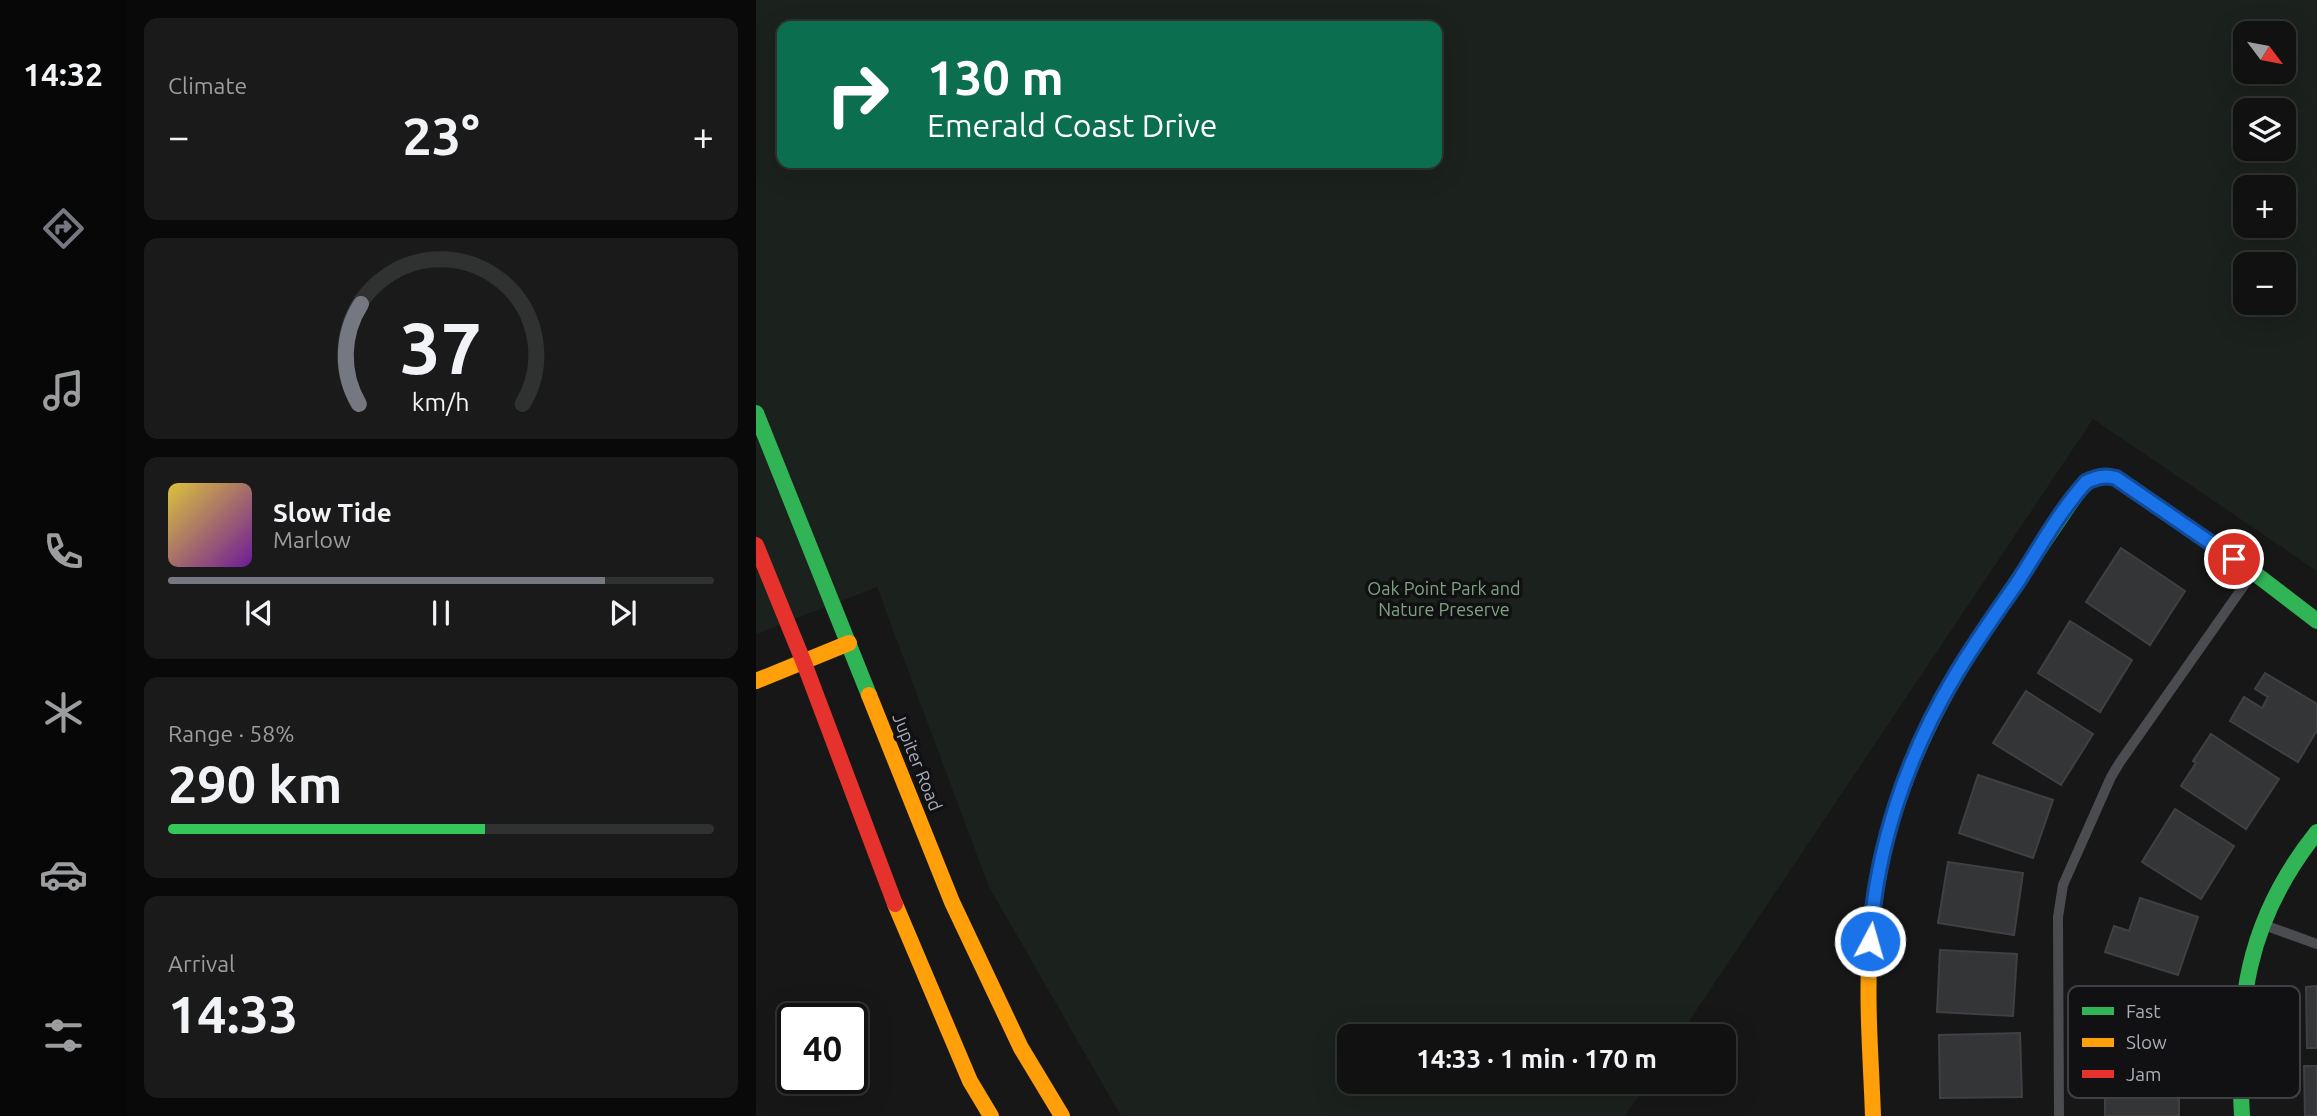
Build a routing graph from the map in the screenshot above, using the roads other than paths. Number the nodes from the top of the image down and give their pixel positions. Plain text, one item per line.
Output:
1 (756, 413) edge
2 (756, 545) edge
3 (2253, 572) junction
4 (2317, 621) edge
5 (849, 643) junction
6 (804, 663) junction
7 (756, 681) edge
8 (2317, 832) edge
9 (2262, 924) junction
10 (2317, 944) edge
11 (2246, 986) edge
12 (2241, 1098) edge
13 (991, 1116) edge
14 (1062, 1116) edge
15 (1873, 1116) edge
16 (2059, 1116) edge
17 (2242, 1116) edge

1 - 5 main road, Jupiter Road
2 - 6 main road
3 - 4 main road
3 - 15 main road
3 - 16 lane
5 - 6 main road
5 - 14 main road, Jupiter Road
6 - 7 main road
6 - 13 main road
8 - 9 main road
9 - 10 lane
9 - 11 main road
12 - 17 main road

